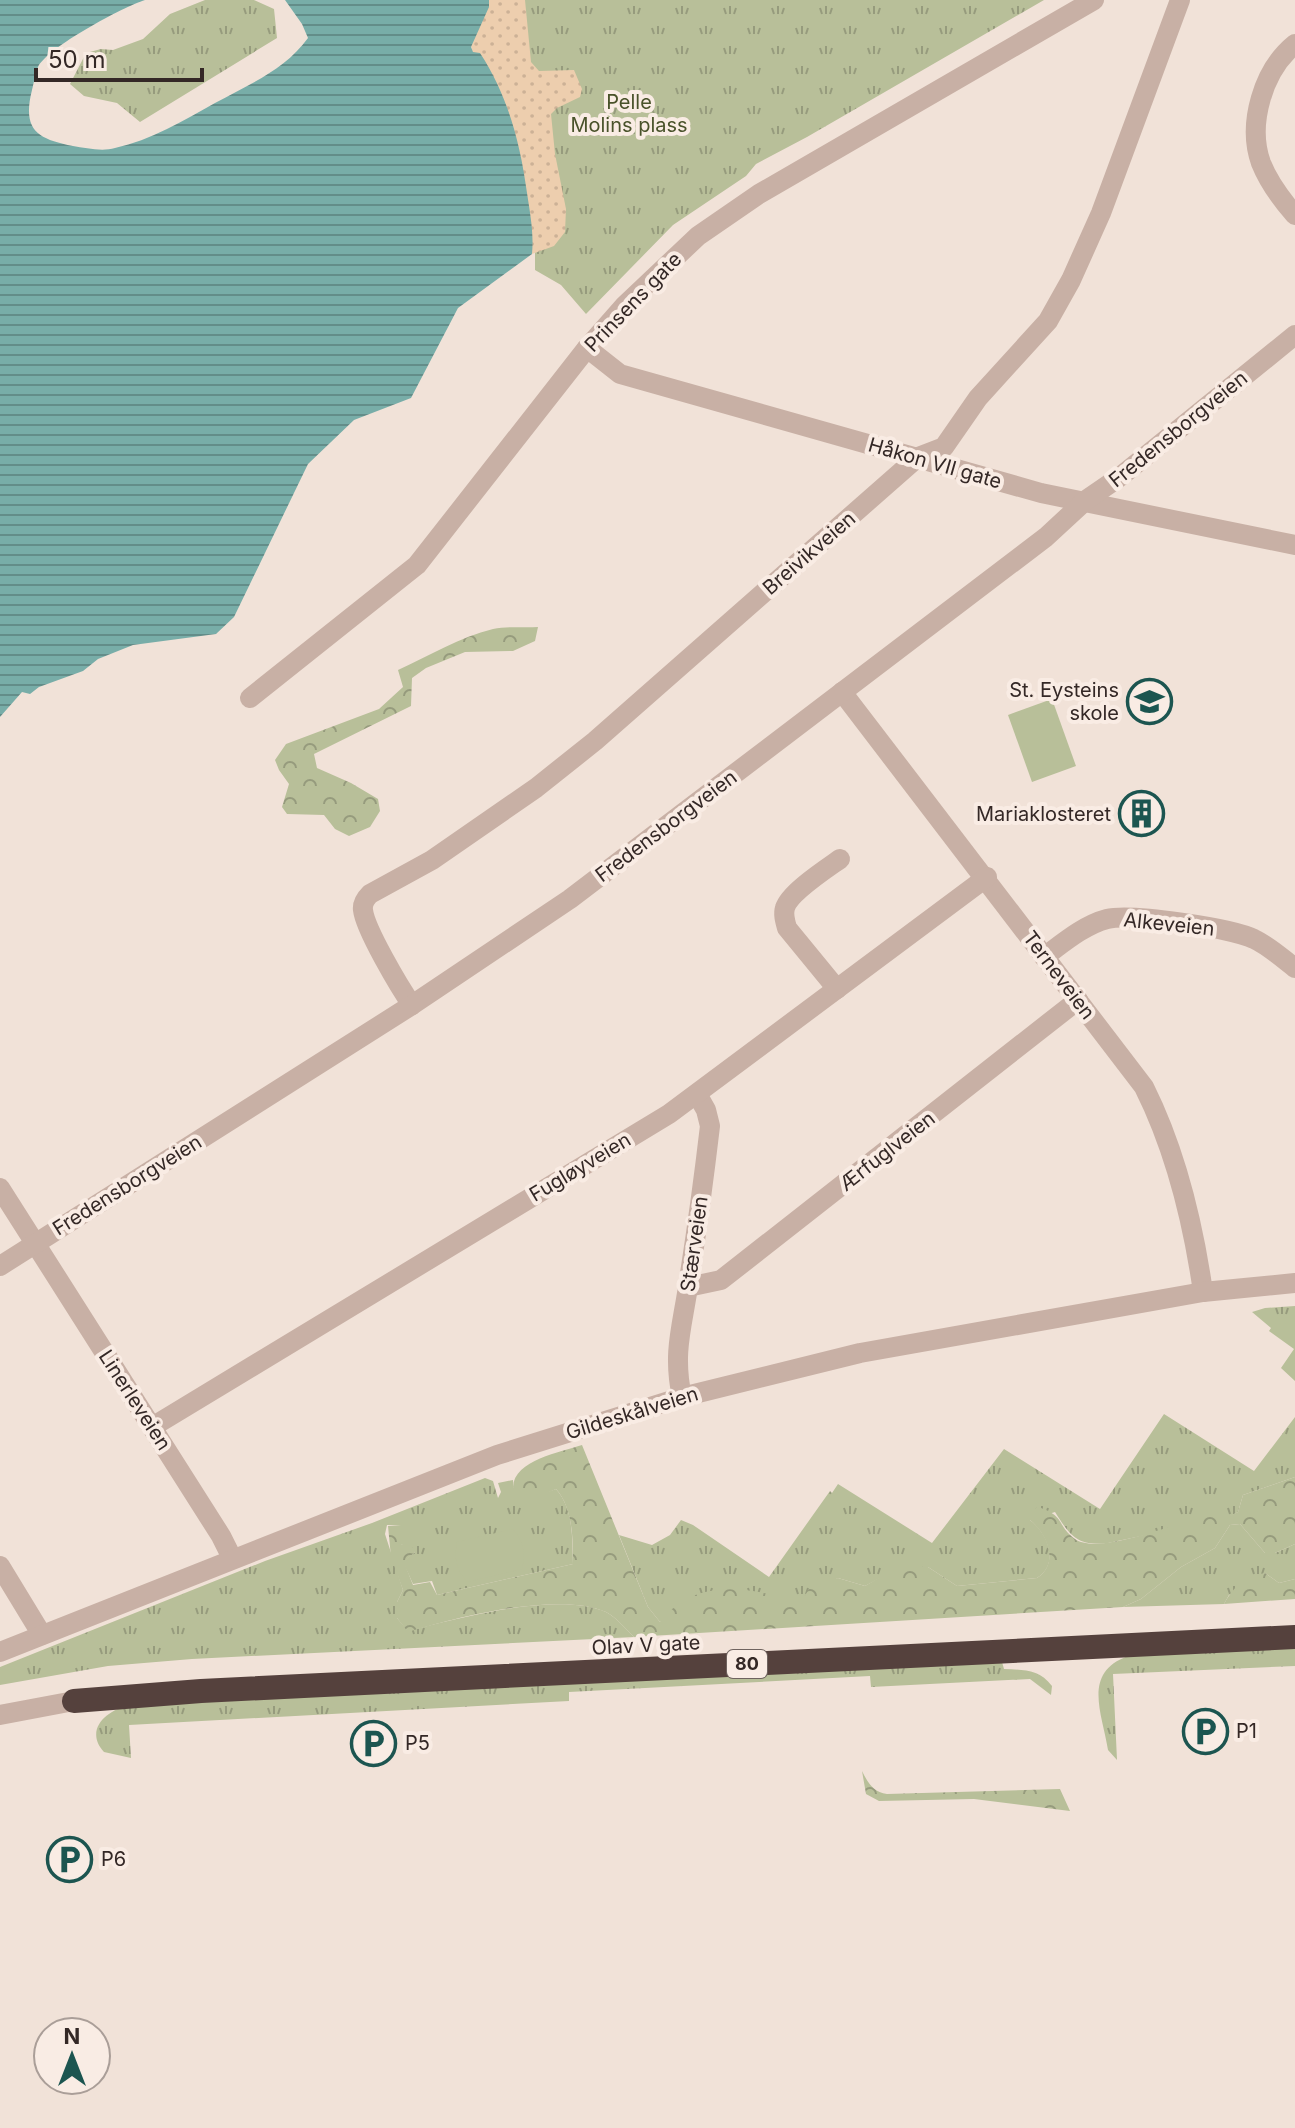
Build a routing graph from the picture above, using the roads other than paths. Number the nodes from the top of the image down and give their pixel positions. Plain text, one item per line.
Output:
1 (1094, 0) edge
2 (1180, 0) edge
3 (1295, 44) edge
4 (1295, 215) edge
5 (1295, 335) edge
6 (587, 348) junction
7 (918, 457) junction
8 (1086, 500) junction
9 (1295, 545) edge
10 (842, 692) junction
11 (250, 698) dead end
12 (840, 859) dead end
13 (987, 877) junction
14 (1044, 957) junction
15 (1295, 968) edge
16 (837, 989) junction
17 (1078, 1000) junction
18 (412, 1005) junction
19 (697, 1094) junction
20 (0, 1188) edge
21 (35, 1243) junction
22 (0, 1266) edge
23 (1295, 1283) edge
24 (688, 1287) junction
25 (1203, 1292) junction
26 (682, 1397) junction
27 (152, 1427) junction
28 (232, 1558) junction
29 (0, 1566) edge
30 (42, 1635) junction
31 (1295, 1637) edge
32 (0, 1652) edge
33 (74, 1701) joint
34 (0, 1715) edge

1 - 6 street, Prinsens gate
2 - 7 street, Breivikveien
3 - 4 street
5 - 8 street, Fredensborgveien
6 - 7 street, Håkon VII gate
6 - 11 street, Prinsens gate
7 - 8 street, Håkon VII gate
7 - 18 street, Breivikveien
8 - 9 street, Håkon VII gate
8 - 10 street, Fredensborgveien
10 - 13 street, Terneveien
10 - 18 street, Fredensborgveien
12 - 16 street
13 - 14 street, Terneveien
13 - 16 street, Fugløyveien
14 - 15 street, Alkeveien
14 - 17 street, Terneveien
16 - 19 street, Fugløyveien
17 - 24 street, Ærfuglveien
17 - 25 street, Terneveien
18 - 21 street, Fredensborgveien
19 - 24 street, Stærveien
19 - 27 street, Fugløyveien
20 - 21 street, Linerleveien
21 - 22 street, Fredensborgveien
21 - 27 street, Linerleveien
23 - 25 street, Gildeskålveien
24 - 26 street, Stærveien
25 - 26 street, Gildeskålveien
26 - 28 street, Gildeskålveien
27 - 28 street, Linerleveien
28 - 30 street, Gildeskålveien
29 - 30 street
30 - 32 street, Gildeskålveien
31 - 33 highway, Olav V gate / 80
33 - 34 street, Olav V gate

